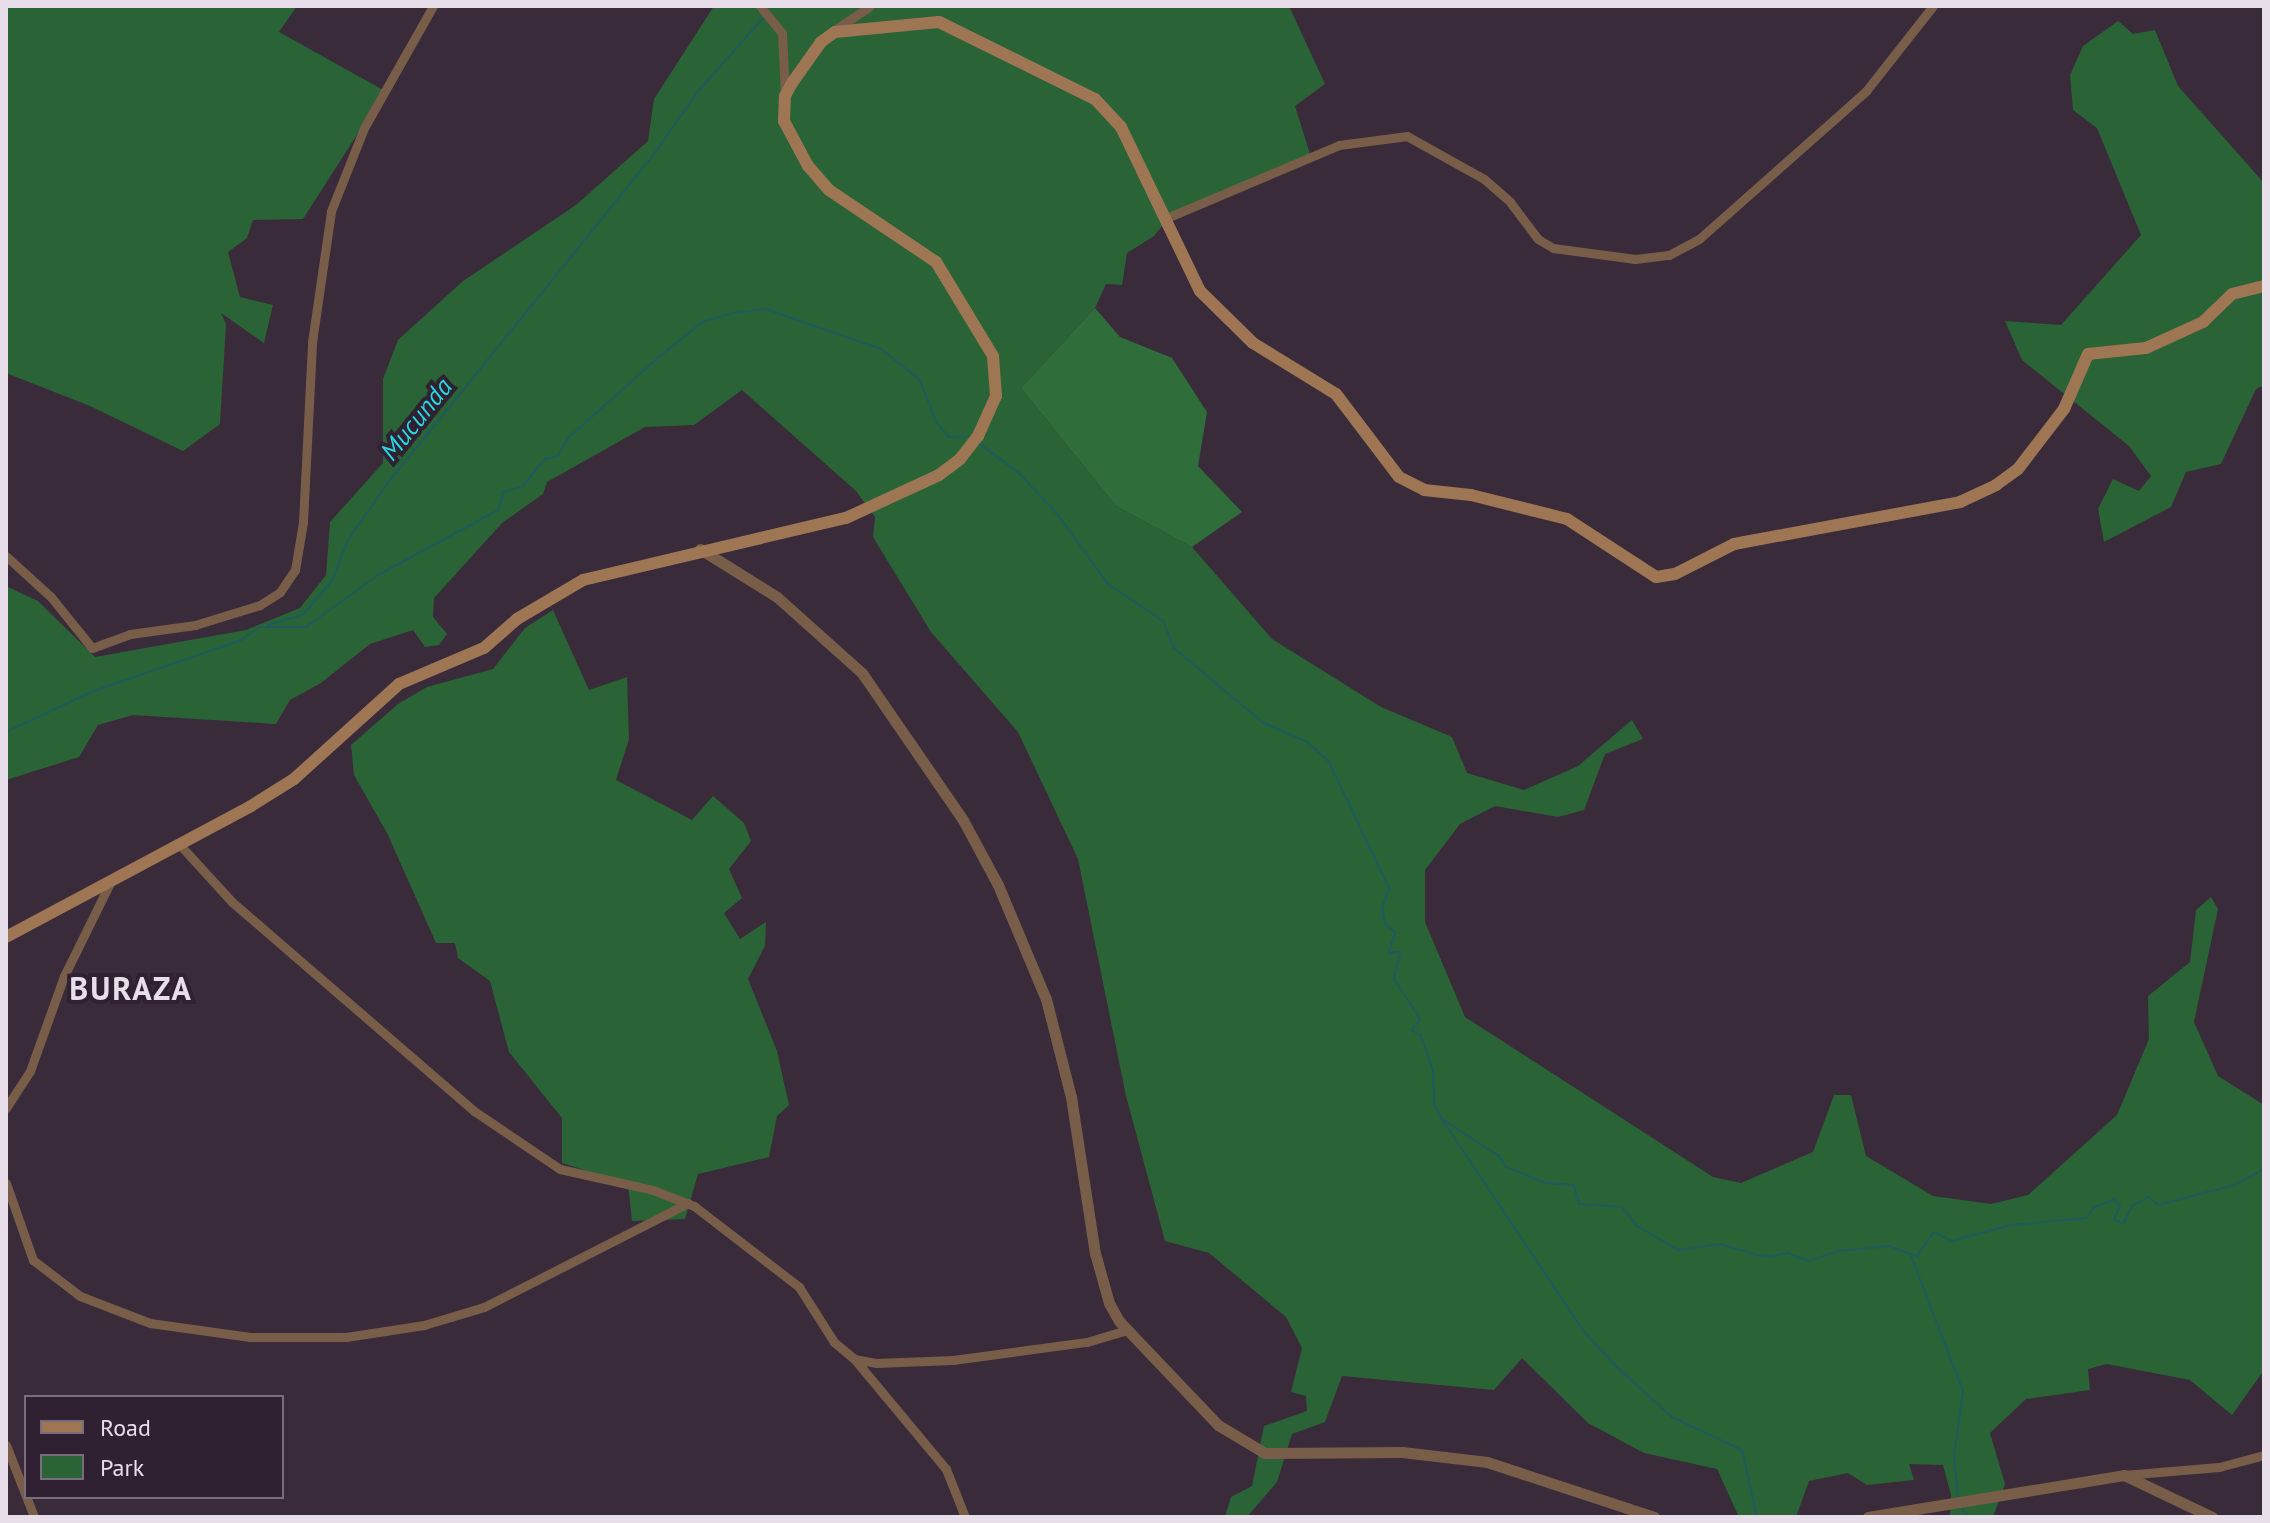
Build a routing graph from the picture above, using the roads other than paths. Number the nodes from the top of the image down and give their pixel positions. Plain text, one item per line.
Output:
1 (433, 6) edge
2 (870, 6) edge
3 (1933, 6) edge
4 (764, 11) edge
5 (828, 35) junction
6 (785, 96) junction
7 (1164, 219) junction
8 (2264, 286) edge
9 (700, 549) junction
10 (6, 556) edge
11 (180, 845) junction
12 (110, 883) junction
13 (6, 937) edge
14 (6, 1108) edge
15 (6, 1183) edge
16 (688, 1203) junction
17 (1127, 1330) junction
18 (854, 1359) junction
19 (6, 1445) edge
20 (2264, 1455) edge
21 (2124, 1475) junction
22 (24, 1491) edge
23 (965, 1517) edge
24 (1654, 1517) edge
25 (1868, 1517) edge
26 (2212, 1517) edge

1 - 10 street
2 - 5 street
3 - 7 street
4 - 6 street
5 - 6 main road
5 - 7 main road
6 - 9 main road
7 - 8 main road
9 - 11 main road
9 - 17 street
11 - 12 main road
11 - 16 street
12 - 13 main road
12 - 14 street
15 - 16 street
16 - 18 street
17 - 18 street
17 - 24 street
18 - 23 street
19 - 22 street
20 - 21 street
21 - 25 street
21 - 26 street

